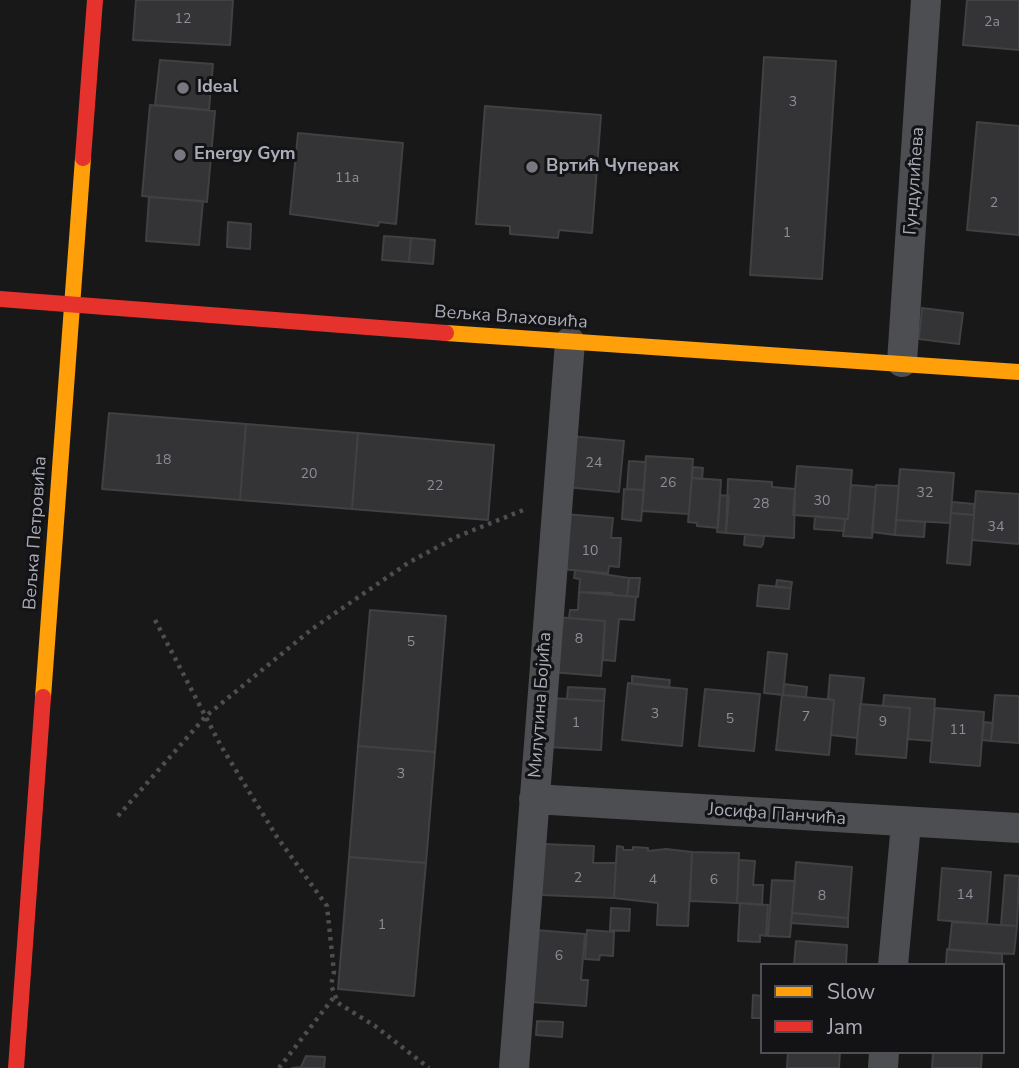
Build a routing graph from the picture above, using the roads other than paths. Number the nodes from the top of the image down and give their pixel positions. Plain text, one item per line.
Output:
1 (95, 0) edge
2 (926, 0) edge
3 (0, 299) edge
4 (72, 304) junction
5 (570, 342) junction
6 (902, 362) junction
7 (1019, 372) edge
8 (534, 799) junction
9 (906, 824) junction
10 (1019, 828) edge
11 (893, 963) edge
12 (16, 1068) edge
13 (514, 1068) edge

1 - 4 street, Вељка Петровића
2 - 6 street, Гундулићева
3 - 4 street, Вељка Влаховића
4 - 5 street, Вељка Влаховића
4 - 12 street, Вељка Петровића
5 - 6 street, Вељка Влаховића
5 - 8 street, Милутина Бојића
6 - 7 street, Вељка Влаховића
8 - 9 street, Јосифа Панчића
8 - 13 street, Милутина Бојића
9 - 10 street, Јосифа Панчића
9 - 11 street

